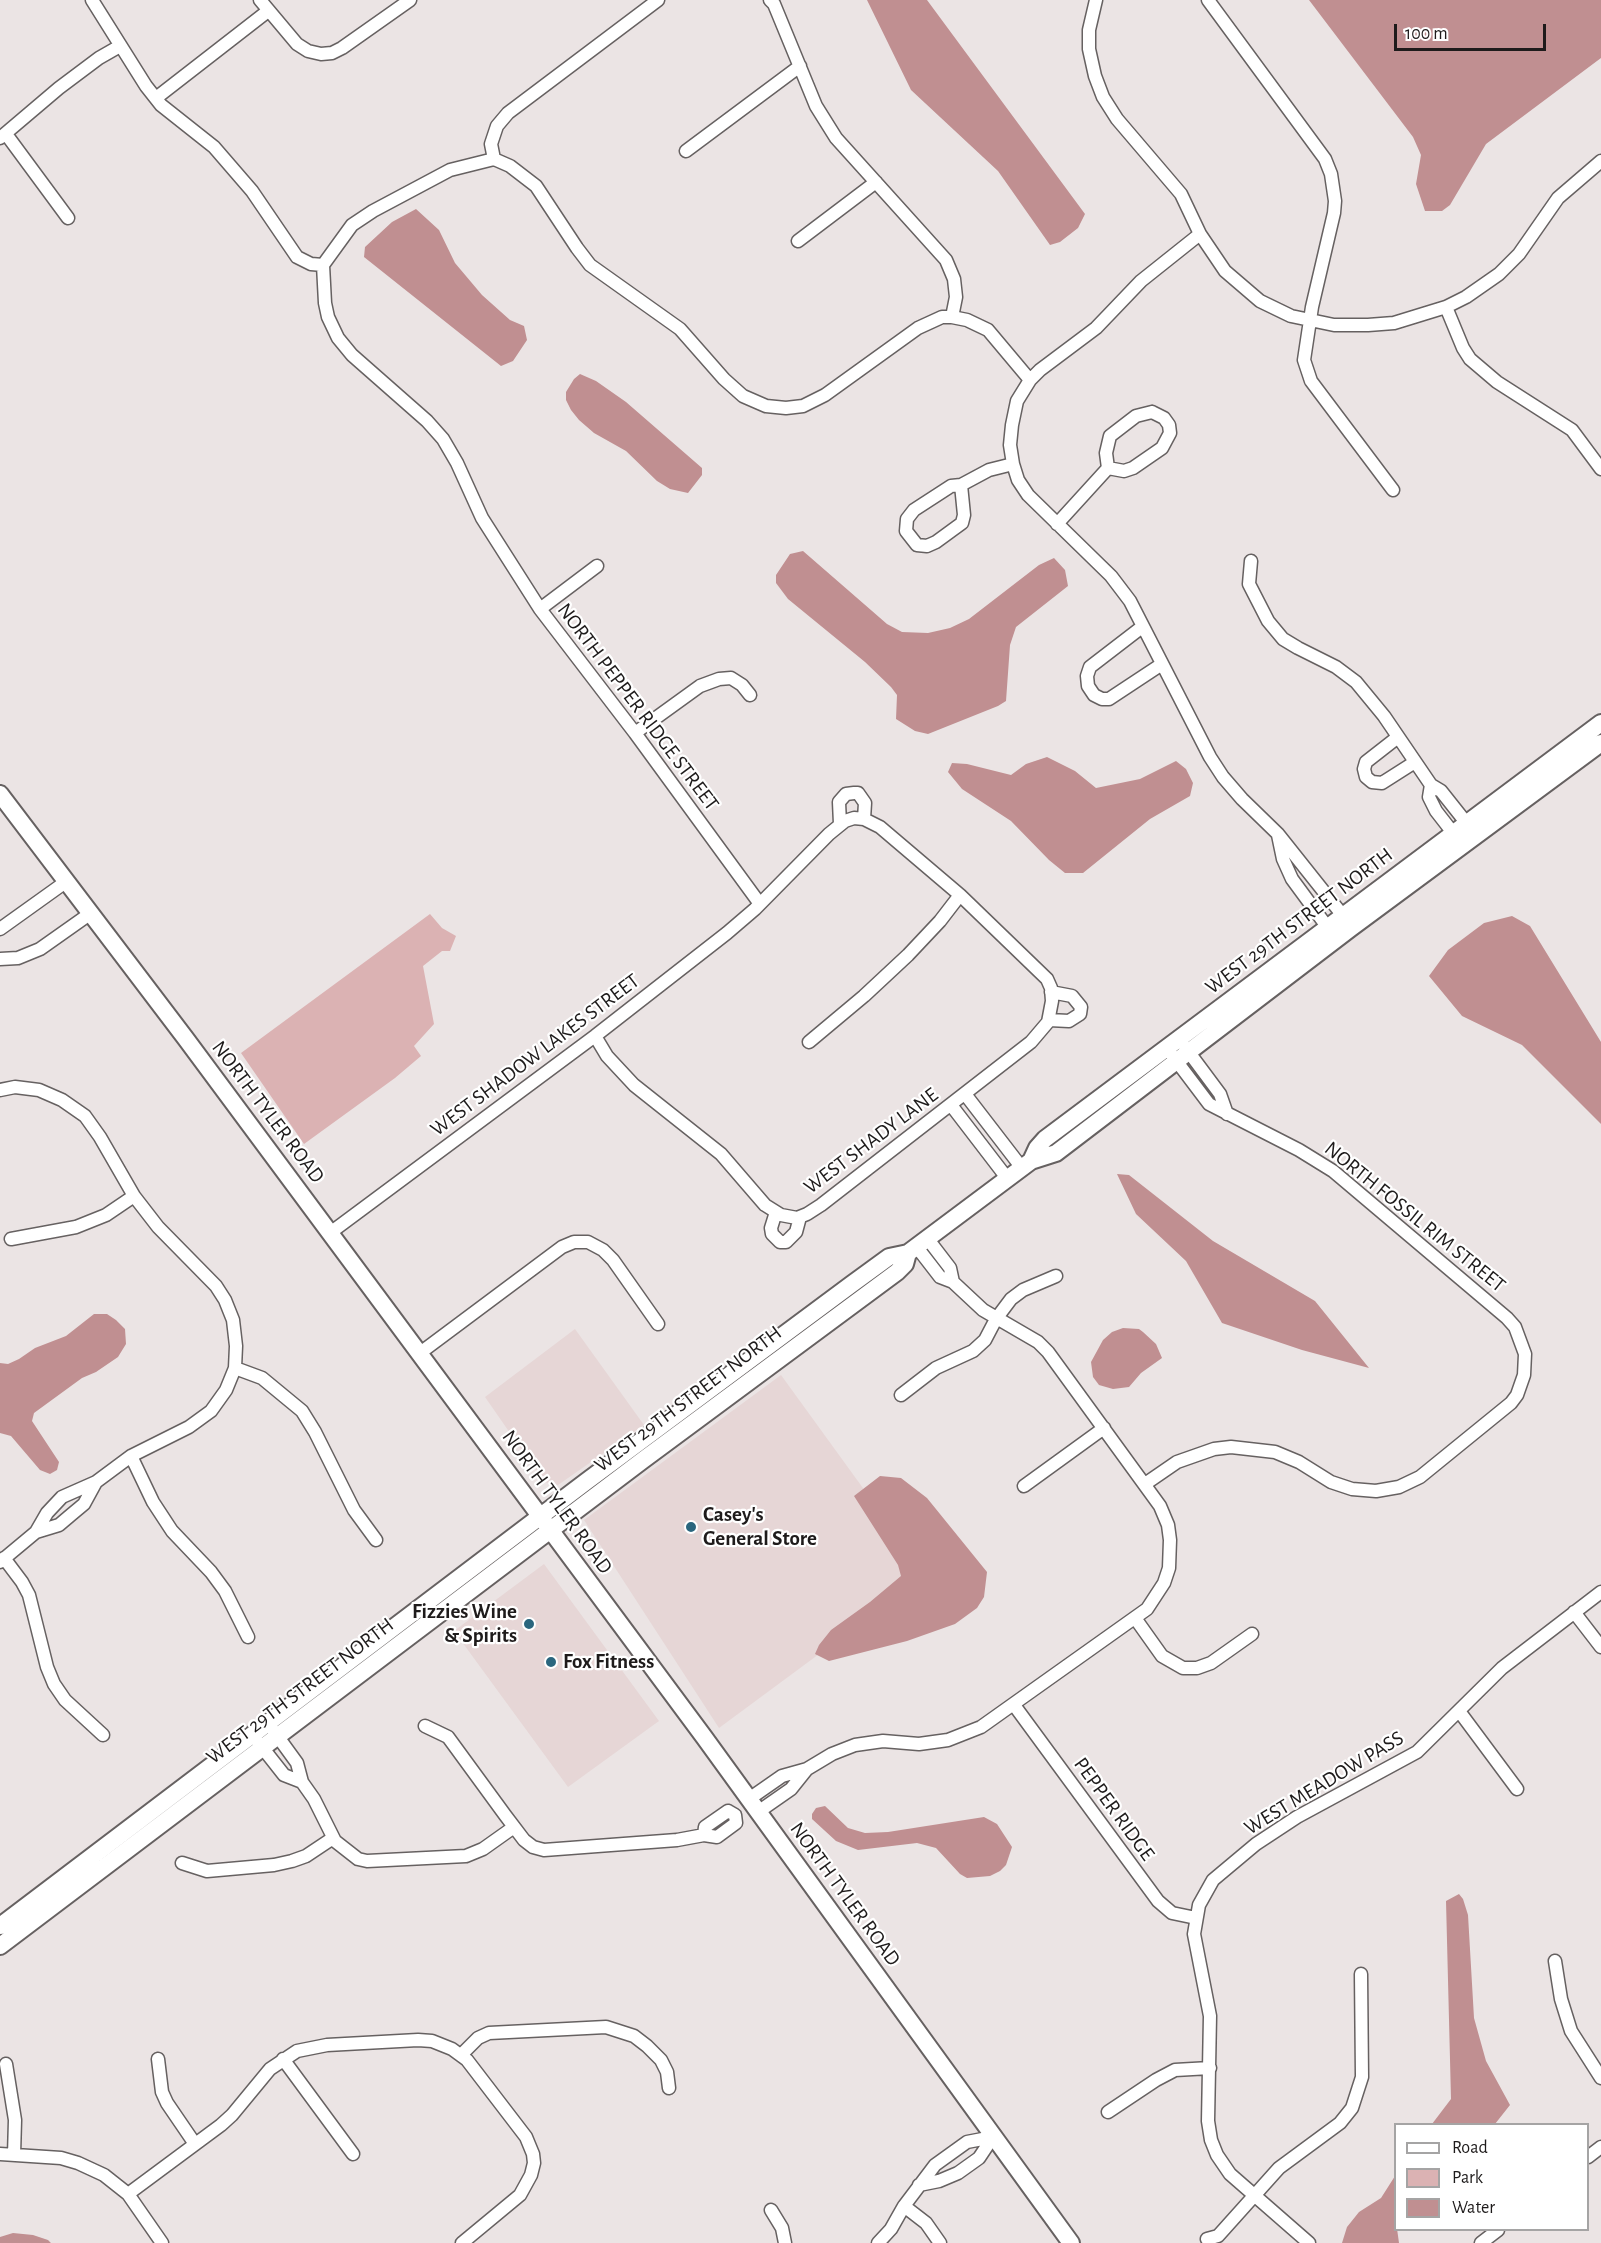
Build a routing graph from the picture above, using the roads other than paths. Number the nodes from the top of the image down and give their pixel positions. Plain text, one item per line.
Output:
1 (92, 0) edge
2 (260, 0) edge
3 (410, 0) edge
4 (658, 0) edge
5 (770, 0) edge
6 (1096, 0) edge
7 (1208, 0) edge
8 (268, 11) junction
9 (120, 46) junction
10 (800, 66) junction
11 (156, 98) junction
12 (3, 136) edge
13 (686, 151) dead end
14 (494, 159) junction
15 (1601, 161) edge
16 (876, 182) junction
17 (68, 218) dead end
18 (1200, 234) junction
19 (798, 241) dead end
20 (323, 265) junction
21 (1446, 307) junction
22 (952, 316) junction
23 (1311, 320) junction
24 (1030, 380) junction
25 (1013, 464) junction
26 (1108, 468) junction
27 (1601, 469) edge
28 (961, 485) junction
29 (1393, 490) dead end
30 (1057, 524) junction
31 (1251, 561) dead end
32 (597, 566) dead end
33 (540, 609) junction
34 (1142, 627) junction
35 (1162, 664) junction
36 (750, 695) dead end
37 (1601, 723) edge
38 (635, 733) junction
39 (1398, 737) junction
40 (1601, 743) edge
41 (1415, 762) junction
42 (0, 794) edge
43 (864, 819) junction
44 (840, 824) junction
45 (1278, 834) junction
46 (1465, 834) junction
47 (67, 881) junction
48 (960, 895) junction
49 (760, 904) junction
50 (91, 913) junction
51 (1347, 922) junction
52 (0, 929) edge
53 (1332, 934) junction
54 (0, 959) edge
55 (1051, 992) junction
56 (1049, 1020) junction
57 (595, 1036) junction
58 (810, 1042) dead end
59 (1178, 1051) junction
60 (1209, 1078) junction
61 (1197, 1088) junction
62 (0, 1090) edge
63 (965, 1094) junction
64 (951, 1105) junction
65 (1227, 1114) junction
66 (1026, 1164) junction
67 (1007, 1178) junction
68 (134, 1196) junction
69 (776, 1212) junction
70 (800, 1217) junction
71 (330, 1233) junction
72 (11, 1239) dead end
73 (917, 1246) junction
74 (1056, 1276) dead end
75 (996, 1320) junction
76 (658, 1324) dead end
77 (420, 1353) junction
78 (235, 1368) junction
79 (901, 1395) dead end
80 (714, 1398) junction
81 (1104, 1428) junction
82 (131, 1456) junction
83 (96, 1482) junction
84 (1145, 1484) junction
85 (1024, 1486) dead end
86 (540, 1517) junction
87 (36, 1532) junction
88 (550, 1532) junction
89 (376, 1540) dead end
90 (2, 1560) edge
91 (1601, 1592) edge
92 (1574, 1612) junction
93 (1135, 1618) junction
94 (1252, 1634) dead end
95 (248, 1637) dead end
96 (1601, 1647) edge
97 (1014, 1705) junction
98 (1459, 1711) junction
99 (425, 1726) dead end
100 (273, 1730) junction
101 (103, 1735) dead end
102 (257, 1741) junction
103 (302, 1782) junction
104 (1517, 1789) dead end
105 (753, 1805) junction
106 (514, 1827) junction
107 (333, 1838) junction
108 (182, 1863) dead end
109 (1196, 1918) junction
110 (0, 1926) edge
111 (0, 1946) edge
112 (1555, 1961) dead end
113 (1361, 1974) dead end
114 (461, 2055) junction
115 (158, 2059) dead end
116 (283, 2059) junction
117 (6, 2064) dead end
118 (1210, 2068) junction
119 (1601, 2078) edge
120 (669, 2088) dead end
121 (1108, 2112) dead end
122 (993, 2137) junction
123 (195, 2144) junction
124 (0, 2154) edge
125 (353, 2154) dead end
126 (14, 2155) junction
127 (919, 2185) junction
128 (128, 2194) junction
129 (1253, 2196) junction
130 (904, 2206) junction
131 (771, 2210) dead end
132 (1496, 2231) edge
133 (1207, 2240) dead end
134 (162, 2243) edge
135 (462, 2243) edge
136 (785, 2243) edge
137 (878, 2243) edge
138 (940, 2243) edge
139 (1071, 2243) edge
140 (1309, 2243) edge
141 (1481, 2243) edge

1 - 9 street
2 - 8 street
3 - 8 street
4 - 14 street
5 - 10 street
6 - 18 street
7 - 23 street
8 - 11 street
9 - 11 street
9 - 12 street
10 - 13 street
10 - 16 street
11 - 20 street
12 - 17 street
14 - 20 street
14 - 22 street
15 - 21 street
16 - 19 street
16 - 22 street
18 - 23 street
18 - 24 street
20 - 33 street, NORTH PEPPER RIDGE STREET
21 - 23 street
21 - 27 street
22 - 24 street
23 - 29 street
24 - 25 street
25 - 28 street
25 - 30 street
26 - 26 street
26 - 30 street
28 - 28 street
30 - 34 street
31 - 39 street
32 - 33 street
33 - 38 street, NORTH PEPPER RIDGE STREET
34 - 35 street
34 - 35 street
35 - 45 street
36 - 38 street
37 - 46 main road, WEST 29TH STREET NORTH
38 - 49 street, NORTH PEPPER RIDGE STREET
39 - 41 street
39 - 41 street
40 - 46 main road, WEST 29TH STREET NORTH
41 - 46 street
42 - 47 main road, NORTH TYLER ROAD
43 - 44 street
43 - 44 street
43 - 48 street
44 - 49 street
45 - 51 street
45 - 53 street
46 - 51 main road, WEST 29TH STREET NORTH
47 - 50 main road, NORTH TYLER ROAD
47 - 52 street
48 - 55 street
48 - 58 street
49 - 57 street, WEST SHADOW LAKES STREET
50 - 54 street
50 - 71 main road, NORTH TYLER ROAD
51 - 53 main road, WEST 29TH STREET NORTH
53 - 59 main road, WEST 29TH STREET NORTH
55 - 56 street
55 - 56 street
56 - 63 street
57 - 69 street
57 - 71 street, WEST SHADOW LAKES STREET
59 - 60 street
59 - 61 street, NORTH FOSSIL RIM STREET
59 - 66 main road, WEST 29TH STREET NORTH
60 - 61 street
60 - 65 street
61 - 65 street, NORTH FOSSIL RIM STREET
62 - 68 street
63 - 64 street, WEST SHADY LANE
63 - 66 street
64 - 67 street
64 - 70 street, WEST SHADY LANE
65 - 84 street, NORTH FOSSIL RIM STREET
66 - 67 main road, WEST 29TH STREET NORTH
67 - 73 main road, WEST 29TH STREET NORTH
68 - 72 street
68 - 78 street
69 - 70 street
69 - 70 street
71 - 77 main road, NORTH TYLER ROAD
73 - 75 street
73 - 80 main road, WEST 29TH STREET NORTH
74 - 75 street
75 - 79 street
75 - 81 street
76 - 77 street
77 - 86 main road, NORTH TYLER ROAD
78 - 82 street
78 - 89 street
80 - 86 main road, WEST 29TH STREET NORTH
80 - 88 main road, WEST 29TH STREET NORTH
81 - 84 street
81 - 85 street
82 - 83 street
82 - 95 street
83 - 87 street
83 - 87 street
84 - 93 street
86 - 88 main road, NORTH TYLER ROAD
86 - 100 main road, WEST 29TH STREET NORTH
87 - 90 street
88 - 100 main road, WEST 29TH STREET NORTH
88 - 105 main road, NORTH TYLER ROAD
90 - 101 street
91 - 92 street, WEST MEADOW PASS
92 - 96 street
92 - 98 street, WEST MEADOW PASS
93 - 94 street
93 - 97 street
97 - 105 street
97 - 109 street, PEPPER RIDGE
98 - 104 street
98 - 109 street, WEST MEADOW PASS
99 - 106 street
100 - 102 main road, WEST 29TH STREET NORTH
100 - 103 street
102 - 103 street
102 - 110 main road, WEST 29TH STREET NORTH
102 - 111 main road, WEST 29TH STREET NORTH
103 - 107 street
105 - 106 street
105 - 122 main road, NORTH TYLER ROAD
106 - 107 street
107 - 108 street
109 - 118 street, WEST MEADOW PASS
112 - 119 street
113 - 129 street
114 - 116 street
114 - 120 street
114 - 135 street
115 - 123 street
116 - 123 street
116 - 125 street
117 - 126 street
118 - 121 street
118 - 129 street, WEST MEADOW PASS
122 - 127 street
122 - 127 street
122 - 139 main road, NORTH TYLER ROAD
123 - 128 street
124 - 126 street
126 - 128 street
127 - 130 street
128 - 134 street
129 - 133 street
129 - 140 street, WEST MEADOW PASS
130 - 137 street
130 - 138 street
131 - 136 street
132 - 141 street

